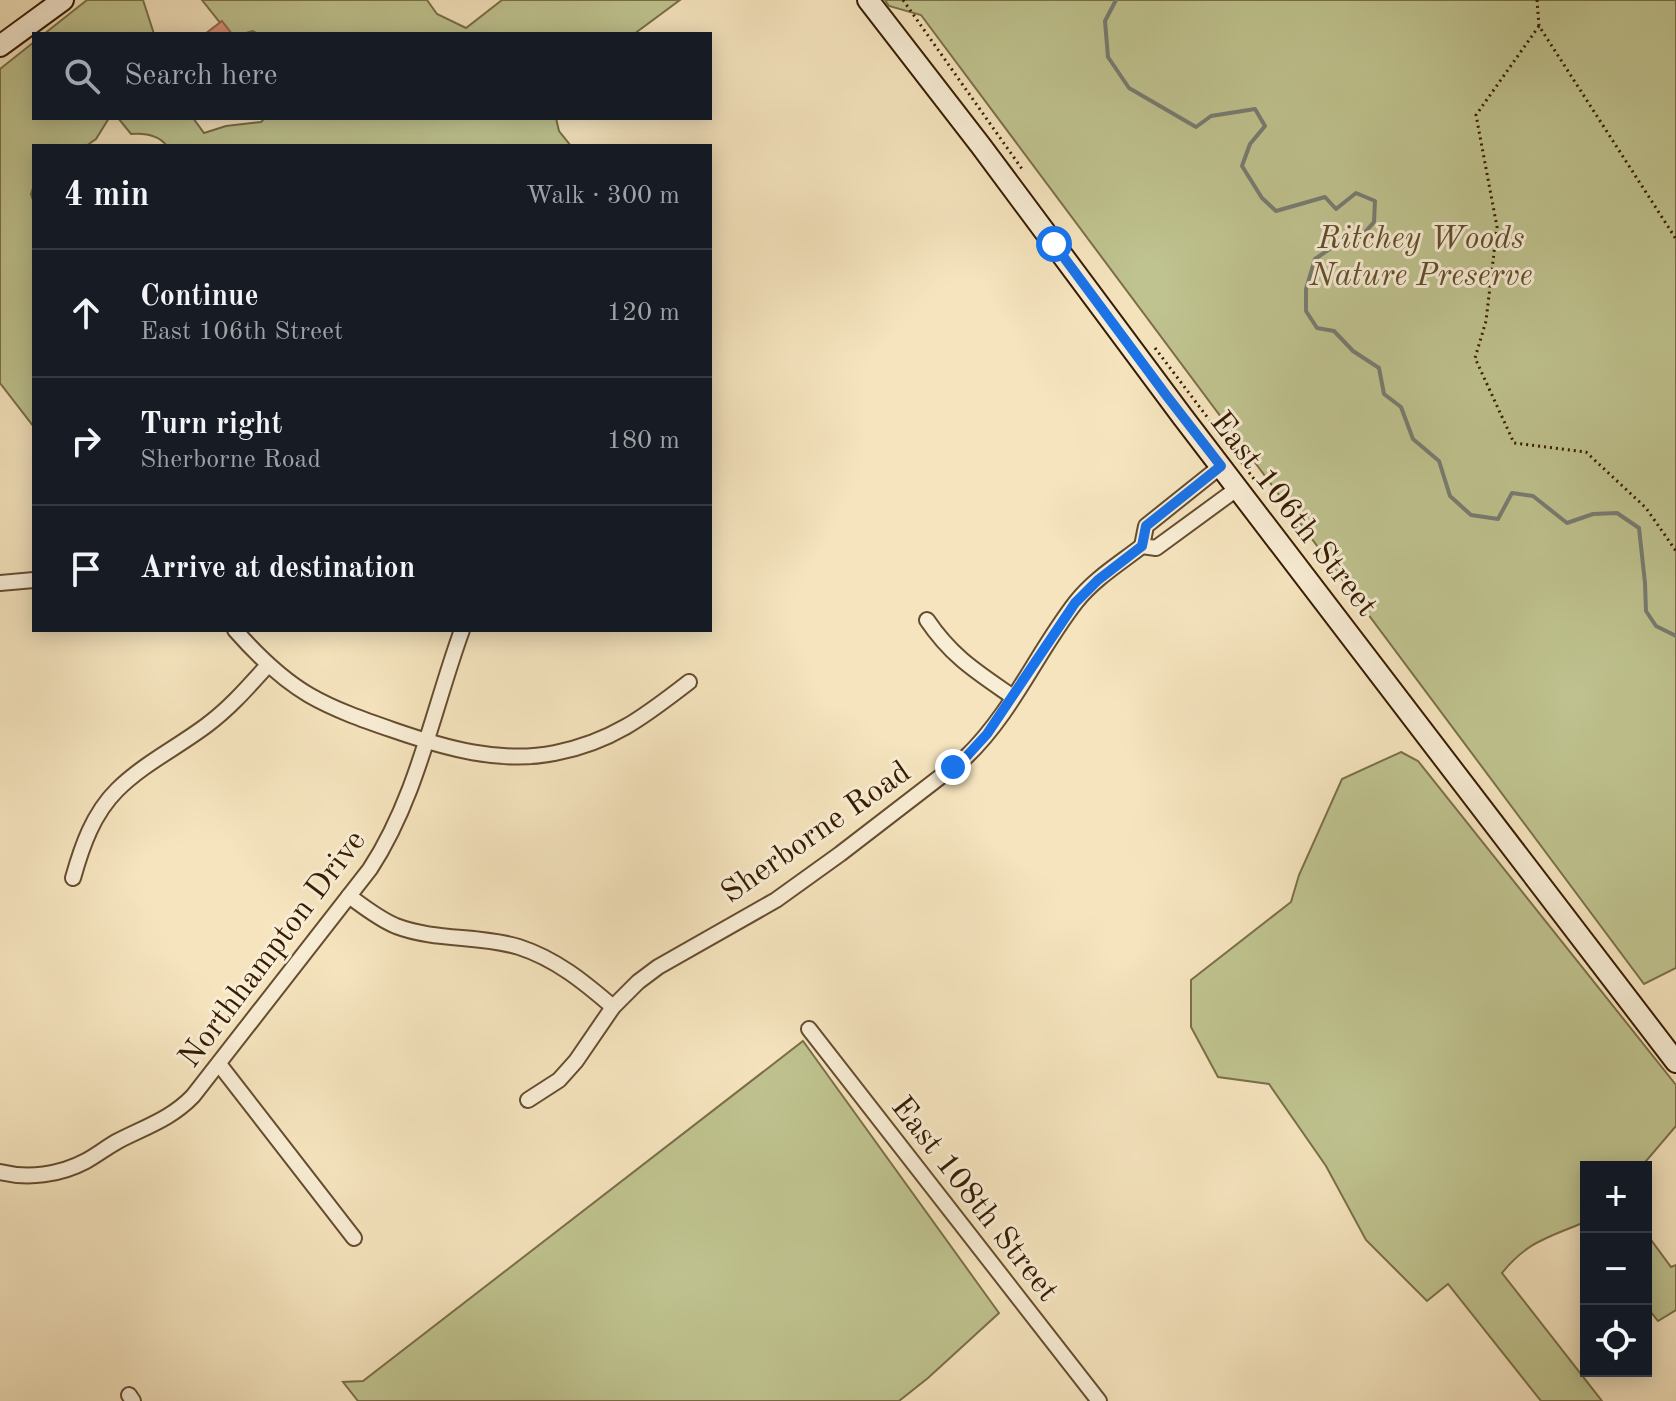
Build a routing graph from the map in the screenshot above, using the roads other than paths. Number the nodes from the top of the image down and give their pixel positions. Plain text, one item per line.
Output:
1 (63, 0) edge
2 (868, 0) edge
3 (0, 46) edge
4 (1221, 466) junction
5 (1248, 486) junction
6 (1142, 546) junction
7 (32, 580) edge
8 (0, 583) edge
9 (927, 620) dead end
10 (237, 632) edge
11 (461, 632) edge
12 (268, 665) junction
13 (689, 682) dead end
14 (1013, 697) junction
15 (426, 741) junction
16 (73, 878) dead end
17 (349, 896) junction
18 (613, 1007) junction
19 (809, 1029) dead end
20 (1676, 1062) edge
21 (219, 1064) junction
22 (528, 1100) dead end
23 (0, 1172) edge
24 (354, 1238) dead end
25 (1099, 1401) edge

1 - 3 main road
2 - 4 main road, East 106th Street
4 - 5 main road, East 106th Street
4 - 6 street, Sherborne Road
5 - 6 street, Sherborne Road
5 - 20 main road, East 106th Street
6 - 14 street, Sherborne Road
7 - 8 street
9 - 14 street
10 - 12 street
11 - 15 street, Northhampton Drive
12 - 15 street
12 - 16 street
13 - 15 street
14 - 18 street, Sherborne Road
15 - 17 street, Northhampton Drive
17 - 18 street
17 - 21 street, Northhampton Drive
18 - 22 street, Sherborne Road
19 - 25 street, East 108th Street
21 - 23 street, Northhampton Drive
21 - 24 street

